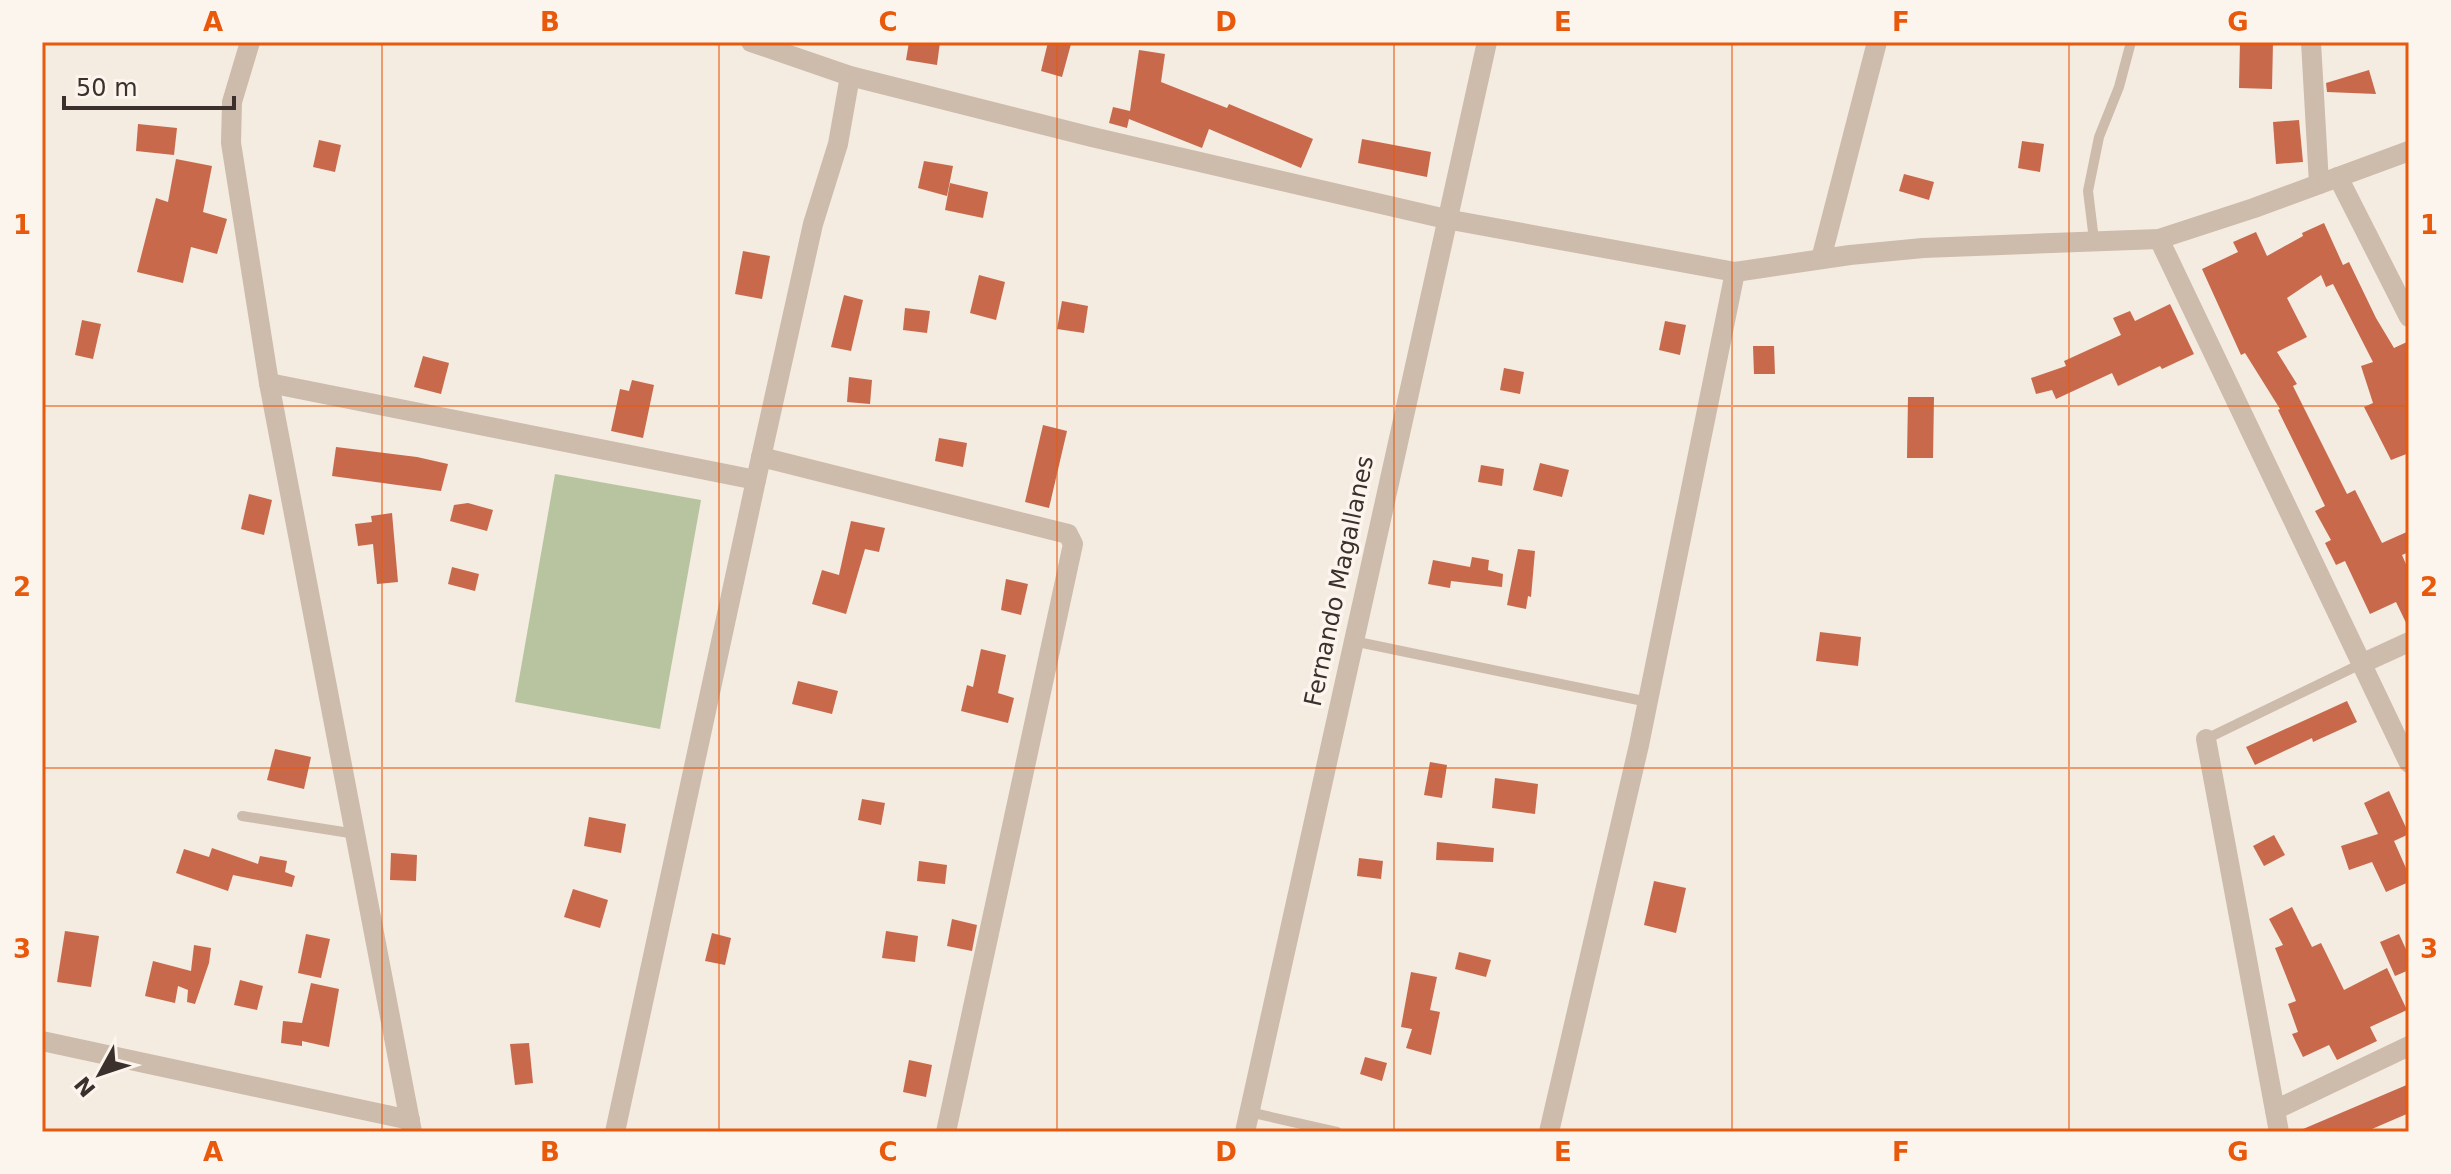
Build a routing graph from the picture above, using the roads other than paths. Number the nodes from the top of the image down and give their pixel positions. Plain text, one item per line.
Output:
1 (250, 42) edge
2 (751, 42) edge
3 (1487, 42) edge
4 (1877, 42) edge
5 (2131, 42) edge
6 (2311, 42) edge
7 (850, 76) junction
8 (2409, 151) edge
9 (2338, 177) junction
10 (2319, 184) junction
11 (1446, 219) junction
12 (2159, 239) junction
13 (2094, 240) junction
14 (1821, 259) junction
15 (1735, 272) junction
16 (2409, 317) edge
17 (269, 383) junction
18 (761, 457) junction
19 (756, 480) junction
20 (1353, 641) junction
21 (2409, 642) edge
22 (2363, 663) junction
23 (1648, 702) junction
24 (2206, 739) joint
25 (2409, 763) edge
26 (242, 816) dead end
27 (356, 834) junction
28 (42, 1041) edge
29 (2409, 1046) edge
30 (2275, 1110) junction
31 (1247, 1122) edge
32 (411, 1126) edge
33 (615, 1132) edge
34 (946, 1132) edge
35 (1337, 1132) edge
36 (1549, 1132) edge
37 (2279, 1132) edge

1 - 17 street
2 - 7 street
3 - 11 street, Fernando Magallanes
4 - 14 street
5 - 13 lane
6 - 10 street
7 - 11 street
7 - 18 street
8 - 9 street
9 - 10 street
9 - 16 street
10 - 12 street
11 - 15 street
11 - 20 street, Fernando Magallanes
12 - 13 street
12 - 22 street
13 - 14 street
14 - 15 street
15 - 23 street
17 - 19 street
17 - 27 street
18 - 19 street
18 - 34 street
19 - 33 street
20 - 23 lane
20 - 31 street, Fernando Magallanes
21 - 22 street
22 - 24 lane
22 - 25 street
23 - 36 street
24 - 30 street
26 - 27 lane
27 - 32 street
28 - 32 street
29 - 30 street
30 - 37 street
31 - 35 lane

